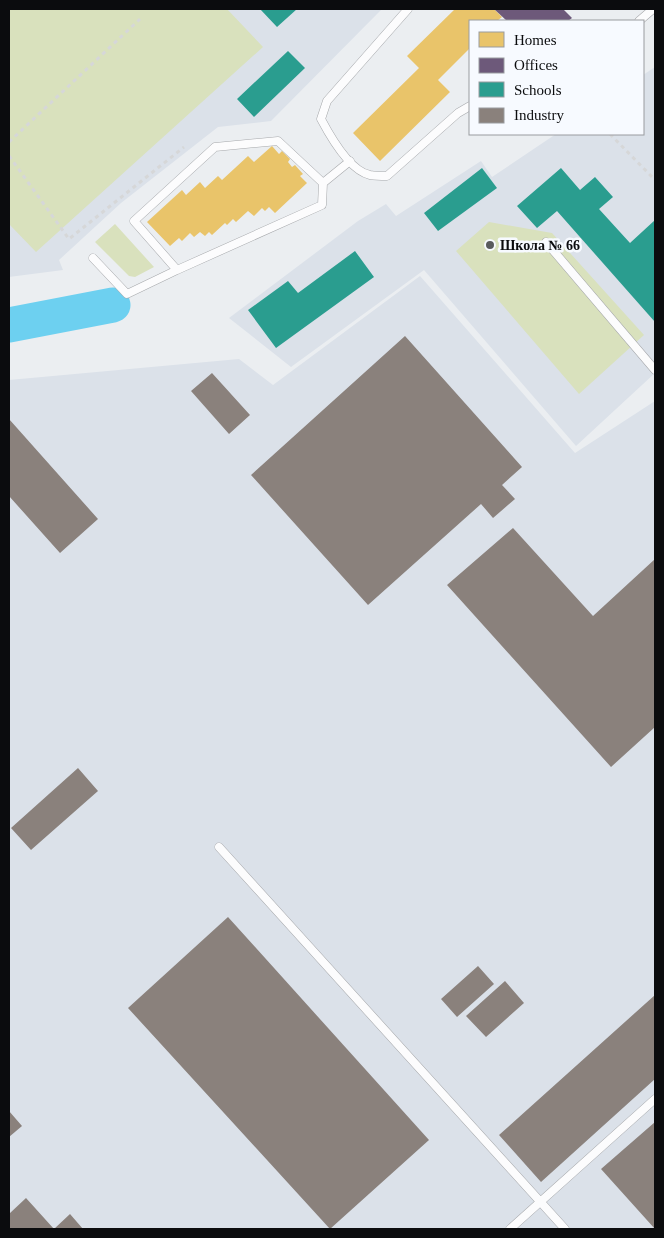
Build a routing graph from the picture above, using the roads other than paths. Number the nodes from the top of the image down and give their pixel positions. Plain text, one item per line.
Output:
1 (408, 9) edge
2 (653, 9) edge
3 (640, 20) edge
4 (469, 107) edge
5 (350, 161) junction
6 (323, 183) junction
7 (546, 242) dead end
8 (93, 258) dead end
9 (177, 270) junction
10 (655, 370) edge
11 (219, 847) dead end
12 (655, 1099) edge
13 (541, 1202) junction
14 (510, 1229) edge
15 (566, 1229) edge

1 - 5 lane
2 - 3 lane
4 - 5 lane
5 - 6 lane
6 - 9 lane
6 - 9 lane
7 - 10 lane
8 - 9 lane
11 - 13 lane
12 - 13 lane
13 - 14 lane
13 - 15 lane

